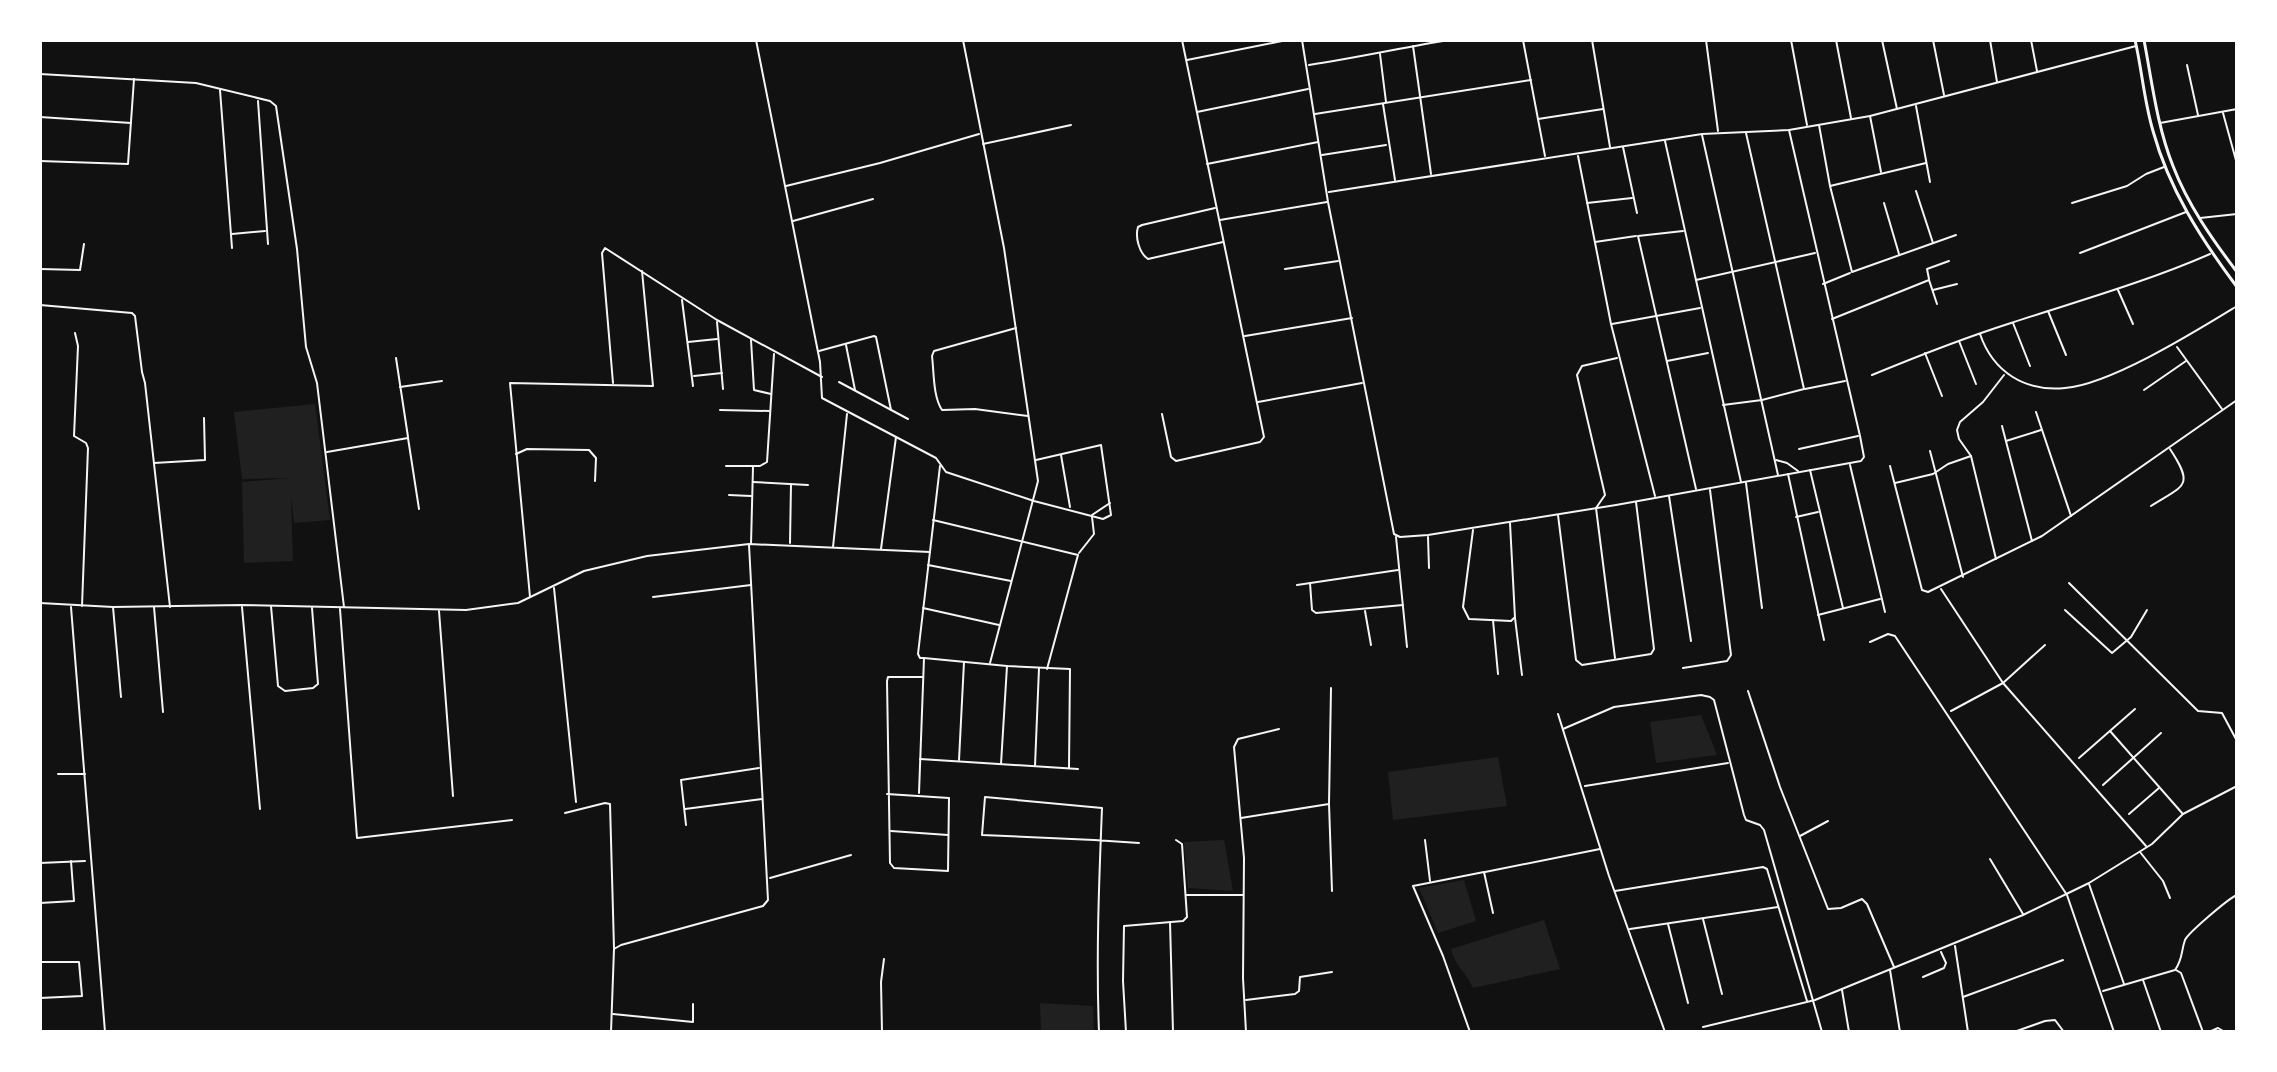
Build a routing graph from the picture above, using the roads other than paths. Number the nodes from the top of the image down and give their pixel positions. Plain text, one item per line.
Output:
1 (756, 40) edge
2 (963, 40) edge
3 (1182, 40) edge
4 (1287, 40) edge
5 (1302, 40) edge
6 (1448, 40) edge
7 (1523, 40) edge
8 (1592, 40) edge
9 (1706, 40) edge
10 (1791, 40) edge
11 (1836, 40) edge
12 (1882, 40) edge
13 (1935, 40) edge
14 (1990, 40) edge
15 (2031, 40) edge
16 (2135, 40) edge
17 (2144, 40) edge
18 (1413, 46) junction
19 (2137, 46) junction
20 (1380, 54) junction
21 (1185, 60) junction
22 (1307, 65) junction
23 (2187, 65) dead end
24 (2037, 72) junction
25 (40, 74) edge
26 (134, 78) junction
27 (1531, 80) junction
28 (1997, 82) junction
29 (1309, 88) junction
30 (220, 89) junction
31 (1945, 97) junction
32 (1420, 98) junction
33 (258, 100) junction
34 (1385, 104) junction
35 (1916, 106) junction
36 (1604, 109) junction
37 (2237, 109) edge
38 (1897, 110) junction
39 (1196, 112) junction
40 (2222, 112) junction
41 (1315, 114) junction
42 (1870, 116) junction
43 (2198, 116) junction
44 (40, 117) edge
45 (1538, 119) junction
46 (1851, 119) junction
47 (131, 123) junction
48 (2160, 123) junction
49 (1071, 125) dead end
50 (1819, 125) junction
51 (1808, 127) junction
52 (1789, 130) junction
53 (1718, 132) junction
54 (1746, 132) junction
55 (980, 134) junction
56 (1702, 134) junction
57 (1664, 139) junction
58 (1319, 142) junction
59 (982, 144) junction
60 (1389, 145) junction
61 (1623, 147) junction
62 (1610, 148) junction
63 (1578, 154) junction
64 (1320, 155) junction
65 (1545, 158) junction
66 (40, 161) edge
67 (1926, 163) junction
68 (1207, 164) junction
69 (2237, 164) edge
70 (2165, 167) junction
71 (1881, 174) junction
72 (1431, 175) junction
73 (1395, 181) junction
74 (1930, 182) dead end
75 (786, 186) junction
76 (1830, 186) junction
77 (1916, 191) dead end
78 (1327, 192) junction
79 (1634, 198) junction
80 (873, 199) dead end
81 (1328, 202) junction
82 (1884, 203) dead end
83 (2072, 203) dead end
84 (1586, 204) junction
85 (1217, 207) junction
86 (2186, 212) junction
87 (1637, 213) dead end
88 (2237, 214) edge
89 (2199, 218) junction
90 (1220, 220) junction
91 (793, 221) junction
92 (267, 231) junction
93 (1683, 231) junction
94 (231, 234) junction
95 (1956, 235) dead end
96 (1638, 236) junction
97 (1224, 241) junction
98 (1594, 242) junction
99 (1933, 243) junction
100 (84, 244) dead end
101 (268, 244) dead end
102 (232, 248) dead end
103 (1816, 253) junction
104 (2080, 253) dead end
105 (2211, 253) junction
106 (1899, 255) junction
107 (1339, 261) junction
108 (1949, 261) dead end
109 (1775, 263) junction
110 (40, 269) edge
111 (1285, 269) dead end
112 (642, 271) junction
113 (1731, 272) junction
114 (1852, 272) junction
115 (2237, 272) edge
116 (1929, 280) junction
117 (1695, 281) junction
118 (1823, 284) junction
119 (1957, 284) dead end
120 (2237, 287) edge
121 (2118, 289) junction
122 (1932, 290) junction
123 (682, 298) junction
124 (1937, 304) dead end
125 (40, 305) edge
126 (2237, 306) edge
127 (1701, 308) junction
128 (2048, 311) junction
129 (1656, 315) junction
130 (1352, 318) junction
131 (717, 320) junction
132 (1831, 320) junction
133 (2012, 322) junction
134 (1611, 324) junction
135 (2133, 324) dead end
136 (1016, 328) junction
137 (75, 333) dead end
138 (1980, 334) junction
139 (1244, 336) junction
140 (718, 339) junction
141 (751, 339) junction
142 (1959, 341) junction
143 (688, 342) junction
144 (846, 344) junction
145 (2177, 347) dead end
146 (818, 351) junction
147 (774, 352) junction
148 (1711, 353) junction
149 (1925, 353) junction
150 (2066, 355) dead end
151 (1619, 357) junction
152 (396, 358) dead end
153 (2187, 360) junction
154 (1666, 361) junction
155 (2030, 366) dead end
156 (722, 373) junction
157 (2005, 374) junction
158 (1872, 375) dead end
159 (692, 376) junction
160 (823, 377) junction
161 (442, 381) dead end
162 (1845, 381) junction
163 (839, 382) dead end
164 (1364, 383) junction
165 (1976, 384) dead end
166 (613, 385) junction
167 (693, 386) dead end
168 (400, 387) junction
169 (723, 389) dead end
170 (1804, 389) junction
171 (2144, 390) dead end
172 (855, 391) junction
173 (771, 394) junction
174 (1942, 396) dead end
175 (1762, 400) junction
176 (2237, 400) edge
177 (1257, 402) junction
178 (1723, 405) junction
179 (720, 410) dead end
180 (891, 410) junction
181 (2222, 410) junction
182 (770, 411) junction
183 (847, 412) junction
184 (2036, 412) dead end
185 (1162, 414) dead end
186 (1029, 416) junction
187 (204, 418) dead end
188 (908, 419) dead end
189 (2002, 426) dead end
190 (2042, 430) junction
191 (1860, 436) junction
192 (896, 437) junction
193 (408, 438) junction
194 (2006, 441) junction
195 (2169, 448) junction
196 (1799, 449) dead end
197 (1930, 451) dead end
198 (326, 453) junction
199 (1060, 453) junction
200 (515, 455) junction
201 (1971, 456) junction
202 (1775, 459) junction
203 (1036, 460) junction
204 (153, 463) junction
205 (1849, 464) junction
206 (726, 466) dead end
207 (753, 466) junction
208 (940, 466) junction
209 (1890, 466) dead end
210 (1810, 470) junction
211 (1800, 472) junction
212 (1936, 473) junction
213 (1788, 474) junction
214 (1778, 475) junction
215 (595, 481) dead end
216 (753, 482) junction
217 (1744, 483) junction
218 (1894, 483) junction
219 (791, 484) junction
220 (808, 485) dead end
221 (1710, 489) junction
222 (1696, 491) junction
223 (729, 495) dead end
224 (752, 496) junction
225 (1669, 496) junction
226 (1655, 498) junction
227 (1034, 501) junction
228 (1636, 501) junction
229 (1111, 503) junction
230 (2151, 506) dead end
231 (1596, 508) junction
232 (419, 509) dead end
233 (1070, 509) junction
234 (1819, 512) junction
235 (1558, 514) junction
236 (1092, 516) junction
237 (1796, 517) junction
238 (2071, 518) junction
239 (933, 520) junction
240 (1510, 522) junction
241 (1473, 528) junction
242 (1428, 535) junction
243 (1396, 536) junction
244 (1022, 541) junction
245 (2032, 542) junction
246 (750, 544) junction
247 (790, 545) junction
248 (833, 548) junction
249 (881, 550) junction
250 (930, 552) junction
251 (1078, 555) junction
252 (1997, 560) junction
253 (928, 565) junction
254 (1429, 568) dead end
255 (1399, 570) junction
256 (1963, 577) junction
257 (1012, 582) junction
258 (1310, 583) junction
259 (2069, 583) dead end
260 (751, 585) junction
261 (1297, 585) dead end
262 (554, 587) junction
263 (1940, 587) junction
264 (653, 597) dead end
265 (530, 598) junction
266 (1882, 599) junction
267 (40, 603) edge
268 (70, 605) junction
269 (241, 605) junction
270 (1403, 605) junction
271 (82, 606) junction
272 (271, 606) junction
273 (113, 607) junction
274 (154, 607) junction
275 (170, 607) junction
276 (311, 607) junction
277 (342, 608) junction
278 (922, 608) junction
279 (1762, 608) dead end
280 (1843, 608) junction
281 (1365, 609) junction
282 (439, 610) junction
283 (2065, 610) dead end
284 (2147, 610) dead end
285 (1885, 612) dead end
286 (1818, 615) junction
287 (1515, 618) junction
288 (1493, 620) junction
289 (1000, 625) junction
290 (1824, 640) dead end
291 (1691, 641) dead end
292 (2127, 641) junction
293 (1870, 642) dead end
294 (1371, 645) dead end
295 (2045, 645) dead end
296 (1407, 647) dead end
297 (924, 658) junction
298 (1615, 659) junction
299 (964, 662) junction
300 (990, 663) junction
301 (1007, 666) junction
302 (1039, 668) junction
303 (1683, 668) dead end
304 (1047, 669) junction
305 (1498, 674) dead end
306 (1522, 675) dead end
307 (923, 677) junction
308 (2003, 683) junction
309 (1331, 688) dead end
310 (1748, 691) dead end
311 (121, 697) dead end
312 (2135, 709) dead end
313 (1951, 711) dead end
314 (163, 712) dead end
315 (1558, 714) dead end
316 (1279, 729) dead end
317 (1563, 729) junction
318 (2110, 731) junction
319 (2161, 733) dead end
320 (2237, 741) edge
321 (2079, 758) dead end
322 (2134, 758) junction
323 (920, 759) junction
324 (959, 761) junction
325 (1730, 763) junction
326 (1001, 765) junction
327 (1035, 767) junction
328 (760, 768) junction
329 (1069, 768) junction
330 (1078, 769) dead end
331 (58, 774) dead end
332 (85, 774) junction
333 (2103, 785) dead end
334 (1582, 786) junction
335 (2237, 786) edge
336 (2160, 787) junction
337 (887, 794) junction
338 (919, 795) junction
339 (453, 796) dead end
340 (763, 799) junction
341 (576, 802) dead end
342 (1329, 804) junction
343 (260, 809) dead end
344 (685, 809) junction
345 (565, 813) dead end
346 (2129, 814) dead end
347 (2183, 814) junction
348 (1240, 818) junction
349 (512, 820) dead end
350 (1828, 821) dead end
351 (686, 825) dead end
352 (889, 831) junction
353 (950, 835) junction
354 (1798, 837) junction
355 (1176, 840) dead end
356 (1425, 840) dead end
357 (1101, 841) junction
358 (1139, 843) dead end
359 (2146, 847) junction
360 (1600, 849) junction
361 (2139, 852) junction
362 (851, 855) dead end
363 (1990, 859) dead end
364 (71, 861) junction
365 (85, 861) dead end
366 (40, 863) edge
367 (1484, 872) junction
368 (768, 879) junction
369 (1430, 882) junction
370 (2089, 883) junction
371 (1332, 891) dead end
372 (1615, 891) junction
373 (1186, 895) junction
374 (1244, 895) junction
375 (2067, 895) junction
376 (2237, 895) edge
377 (2170, 898) dead end
378 (40, 903) edge
379 (1779, 907) junction
380 (1493, 913) dead end
381 (2023, 915) junction
382 (1703, 918) junction
383 (1170, 922) junction
384 (1668, 923) junction
385 (1629, 929) junction
386 (1955, 945) junction
387 (614, 949) junction
388 (1941, 951) junction
389 (884, 959) dead end
390 (2063, 960) dead end
391 (40, 962) edge
392 (1894, 968) junction
393 (1890, 970) junction
394 (2175, 970) junction
395 (1332, 972) dead end
396 (1923, 977) dead end
397 (2143, 979) junction
398 (2124, 985) junction
399 (1842, 990) junction
400 (2102, 991) junction
401 (1722, 994) dead end
402 (1963, 997) junction
403 (40, 998) edge
404 (1244, 1000) junction
405 (1815, 1000) junction
406 (1807, 1002) junction
407 (1688, 1003) dead end
408 (693, 1004) dead end
409 (611, 1014) junction
410 (1703, 1027) dead end
411 (105, 1032) edge
412 (611, 1032) edge
413 (882, 1032) edge
414 (1099, 1032) edge
415 (1126, 1032) edge
416 (1173, 1032) edge
417 (1246, 1032) edge
418 (1470, 1032) edge
419 (1665, 1032) edge
420 (1822, 1032) edge
421 (1849, 1032) edge
422 (1900, 1032) edge
423 (1968, 1032) edge
424 (2014, 1032) edge
425 (2064, 1032) edge
426 (2114, 1032) edge
427 (2161, 1032) edge
428 (2203, 1032) edge
429 (2209, 1032) edge
430 (2225, 1032) edge

1 - 75 street
2 - 55 street
3 - 21 street
4 - 21 street
5 - 22 street
6 - 18 street
7 - 27 street
8 - 36 street
9 - 53 street
10 - 51 street
11 - 46 street
12 - 38 street
13 - 31 street
14 - 28 street
15 - 24 street
16 - 19 main road
17 - 48 main road
18 - 20 street
18 - 32 street
19 - 24 street
19 - 70 main road
20 - 22 street
20 - 34 street
21 - 39 street
22 - 29 street
23 - 43 street
24 - 28 street
25 - 26 street
26 - 30 street
26 - 47 street
27 - 32 street
27 - 45 street
28 - 31 street
29 - 39 street
29 - 41 street
30 - 33 street
30 - 94 street
31 - 35 street
32 - 34 street
32 - 72 street
33 - 92 street
33 - 198 street
34 - 41 street
34 - 60 street
35 - 38 street
35 - 67 street
36 - 45 street
36 - 62 street
37 - 40 street
38 - 42 street
39 - 68 street
40 - 43 street
40 - 69 street
41 - 58 street
42 - 46 street
42 - 71 street
43 - 48 street
44 - 47 street
45 - 65 street
46 - 50 street
47 - 66 street
48 - 89 main road
49 - 59 street
50 - 51 street
50 - 76 street
51 - 52 street
52 - 54 street
52 - 103 street
53 - 54 street
53 - 56 street
54 - 109 street
55 - 59 street
55 - 75 street
56 - 57 street
56 - 113 street
57 - 61 street
57 - 93 street
58 - 64 street
58 - 68 street
59 - 136 street
60 - 64 street
60 - 73 street
61 - 62 street
61 - 79 street
62 - 63 street
63 - 65 street
63 - 84 street
64 - 78 street
65 - 72 street
67 - 71 street
67 - 74 street
68 - 85 street
70 - 83 street
70 - 86 main road
71 - 76 street
72 - 73 street
73 - 78 street
75 - 91 street
76 - 114 street
77 - 99 street
78 - 81 street
79 - 84 street
79 - 87 street
80 - 91 street
81 - 90 street
81 - 107 street
82 - 106 street
84 - 98 street
85 - 90 street
85 - 97 street
86 - 104 street
86 - 105 main road
88 - 89 street
89 - 115 main road
90 - 97 street
91 - 146 street
92 - 94 street
92 - 101 street
93 - 96 street
93 - 117 street
94 - 102 street
95 - 99 street
96 - 98 street
96 - 129 street
97 - 139 street
98 - 134 street
99 - 106 street
100 - 110 street
103 - 109 street
103 - 118 street
105 - 120 main road
105 - 121 street
106 - 114 street
107 - 111 street
107 - 130 street
108 - 116 street
109 - 113 street
109 - 170 street
112 - 123 street
112 - 166 street
112 - 166 street
113 - 117 street
113 - 175 street
114 - 118 street
116 - 122 street
116 - 132 street
117 - 127 street
118 - 132 street
119 - 122 street
121 - 128 street
121 - 135 street
122 - 124 street
123 - 131 street
123 - 143 street
125 - 204 street
126 - 157 street
127 - 129 street
127 - 148 street
128 - 133 street
128 - 150 street
129 - 134 street
129 - 154 street
130 - 139 street
130 - 164 street
131 - 140 street
131 - 141 street
132 - 162 street
133 - 138 street
133 - 155 street
134 - 151 street
136 - 186 street
136 - 186 street
137 - 271 street
138 - 142 street
138 - 157 street
139 - 177 street
140 - 143 street
140 - 156 street
141 - 147 street
141 - 173 street
142 - 149 street
142 - 165 street
143 - 159 street
144 - 146 street
144 - 172 street
144 - 180 street
145 - 153 street
146 - 160 street
147 - 160 street
147 - 173 street
148 - 154 street
148 - 178 street
149 - 158 street
149 - 174 street
151 - 226 street
151 - 231 street
152 - 168 street
153 - 171 street
153 - 181 street
154 - 222 street
156 - 159 street
156 - 169 street
157 - 201 street
159 - 167 street
160 - 183 street
161 - 168 street
162 - 170 street
162 - 191 street
163 - 172 street
164 - 177 street
164 - 243 street
166 - 200 street
168 - 193 street
170 - 175 street
172 - 180 street
173 - 182 street
175 - 178 street
175 - 202 street
176 - 181 street
177 - 185 street
178 - 217 street
179 - 182 street
180 - 188 street
181 - 195 street
182 - 207 street
183 - 192 street
183 - 248 street
184 - 190 street
186 - 203 street
187 - 204 street
189 - 194 street
190 - 194 street
190 - 238 street
191 - 196 street
191 - 205 street
192 - 208 street
192 - 249 street
193 - 198 street
193 - 232 street
194 - 245 street
195 - 230 street
195 - 238 street
197 - 212 street
198 - 277 street
199 - 203 street
199 - 229 street
199 - 233 street
200 - 215 street
200 - 265 street
201 - 212 street
201 - 252 street
202 - 211 street
202 - 214 street
203 - 227 street
204 - 275 street
205 - 210 street
205 - 266 street
206 - 207 street
207 - 216 street
208 - 227 street
208 - 239 street
209 - 218 street
210 - 211 street
210 - 234 street
211 - 213 street
212 - 218 street
212 - 256 street
213 - 214 street
213 - 237 street
214 - 217 street
216 - 219 street
216 - 224 street
217 - 221 street
217 - 279 street
218 - 263 street
219 - 220 street
219 - 247 street
221 - 222 street
221 - 303 street
222 - 225 street
223 - 224 street
224 - 246 street
225 - 226 street
225 - 291 street
226 - 228 street
227 - 233 street
227 - 244 street
228 - 231 street
228 - 298 street
229 - 236 street
229 - 236 street
231 - 235 street
231 - 298 street
233 - 236 street
234 - 237 street
234 - 280 street
235 - 240 street
235 - 298 street
236 - 251 street
237 - 286 street
238 - 245 street
239 - 244 street
239 - 250 street
240 - 241 street
240 - 287 street
241 - 242 street
241 - 288 street
242 - 243 street
242 - 254 street
243 - 255 street
244 - 251 street
244 - 257 street
245 - 252 street
246 - 247 street
246 - 260 street
246 - 262 street
247 - 248 street
248 - 249 street
249 - 250 street
250 - 253 street
251 - 304 street
252 - 256 street
253 - 257 street
253 - 278 street
255 - 258 street
255 - 270 street
256 - 263 street
257 - 289 street
258 - 261 street
258 - 281 street
259 - 292 street
260 - 264 street
260 - 328 street
262 - 265 street
262 - 341 street
263 - 308 street
265 - 282 street
266 - 280 street
266 - 285 street
267 - 268 street
268 - 271 street
268 - 332 street
269 - 272 street
269 - 275 street
269 - 343 street
270 - 281 street
270 - 296 street
271 - 273 street
272 - 276 street
272 - 276 street
273 - 274 street
273 - 311 street
274 - 275 street
274 - 314 street
276 - 277 street
277 - 282 street
277 - 349 street
278 - 289 street
278 - 297 street
280 - 286 street
281 - 294 street
282 - 339 street
283 - 292 street
284 - 292 street
286 - 290 street
287 - 288 street
287 - 306 street
288 - 305 street
289 - 300 street
292 - 320 street
293 - 375 street
295 - 308 street
297 - 299 street
297 - 307 street
299 - 300 street
299 - 324 street
300 - 301 street
301 - 302 street
301 - 326 street
302 - 304 street
302 - 327 street
304 - 329 street
307 - 323 street
307 - 337 street
308 - 313 street
308 - 359 street
309 - 342 street
310 - 354 street
312 - 318 street
315 - 317 street
316 - 348 street
317 - 325 street
317 - 334 street
318 - 321 street
318 - 322 street
319 - 322 street
322 - 333 street
322 - 336 street
323 - 324 street
323 - 338 street
324 - 326 street
325 - 334 street
325 - 405 street
326 - 327 street
327 - 329 street
328 - 340 street
328 - 344 street
329 - 330 street
331 - 332 street
332 - 411 street
334 - 360 street
335 - 347 street
336 - 346 street
336 - 347 street
337 - 338 street
337 - 352 street
338 - 353 street
340 - 344 street
340 - 368 street
342 - 348 street
342 - 371 street
344 - 351 street
345 - 387 street
347 - 359 street
348 - 374 street
350 - 354 street
352 - 353 street
352 - 353 street
354 - 392 street
355 - 373 street
356 - 369 street
357 - 357 street
357 - 358 street
357 - 414 street
359 - 361 street
360 - 367 street
360 - 372 street
361 - 370 street
361 - 377 street
362 - 368 street
363 - 381 street
364 - 365 street
364 - 366 street
364 - 378 street
367 - 369 street
367 - 380 street
368 - 387 street
369 - 418 street
370 - 375 street
370 - 398 street
372 - 379 street
372 - 385 street
373 - 374 street
373 - 383 street
374 - 404 street
375 - 381 street
375 - 400 street
376 - 394 street
379 - 382 street
379 - 406 street
381 - 386 street
382 - 384 street
382 - 401 street
383 - 415 street
383 - 416 street
384 - 385 street
384 - 407 street
385 - 419 street
386 - 388 street
386 - 402 street
387 - 409 street
388 - 392 street
388 - 396 street
389 - 413 street
390 - 402 street
391 - 403 street
392 - 393 street
393 - 399 street
393 - 422 street
394 - 397 street
394 - 428 street
395 - 404 street
397 - 398 street
397 - 427 street
398 - 400 street
399 - 405 street
399 - 421 street
400 - 426 street
402 - 423 street
404 - 417 street
405 - 406 street
405 - 420 street
406 - 410 street
408 - 409 street
409 - 412 street
424 - 425 street
429 - 430 street

